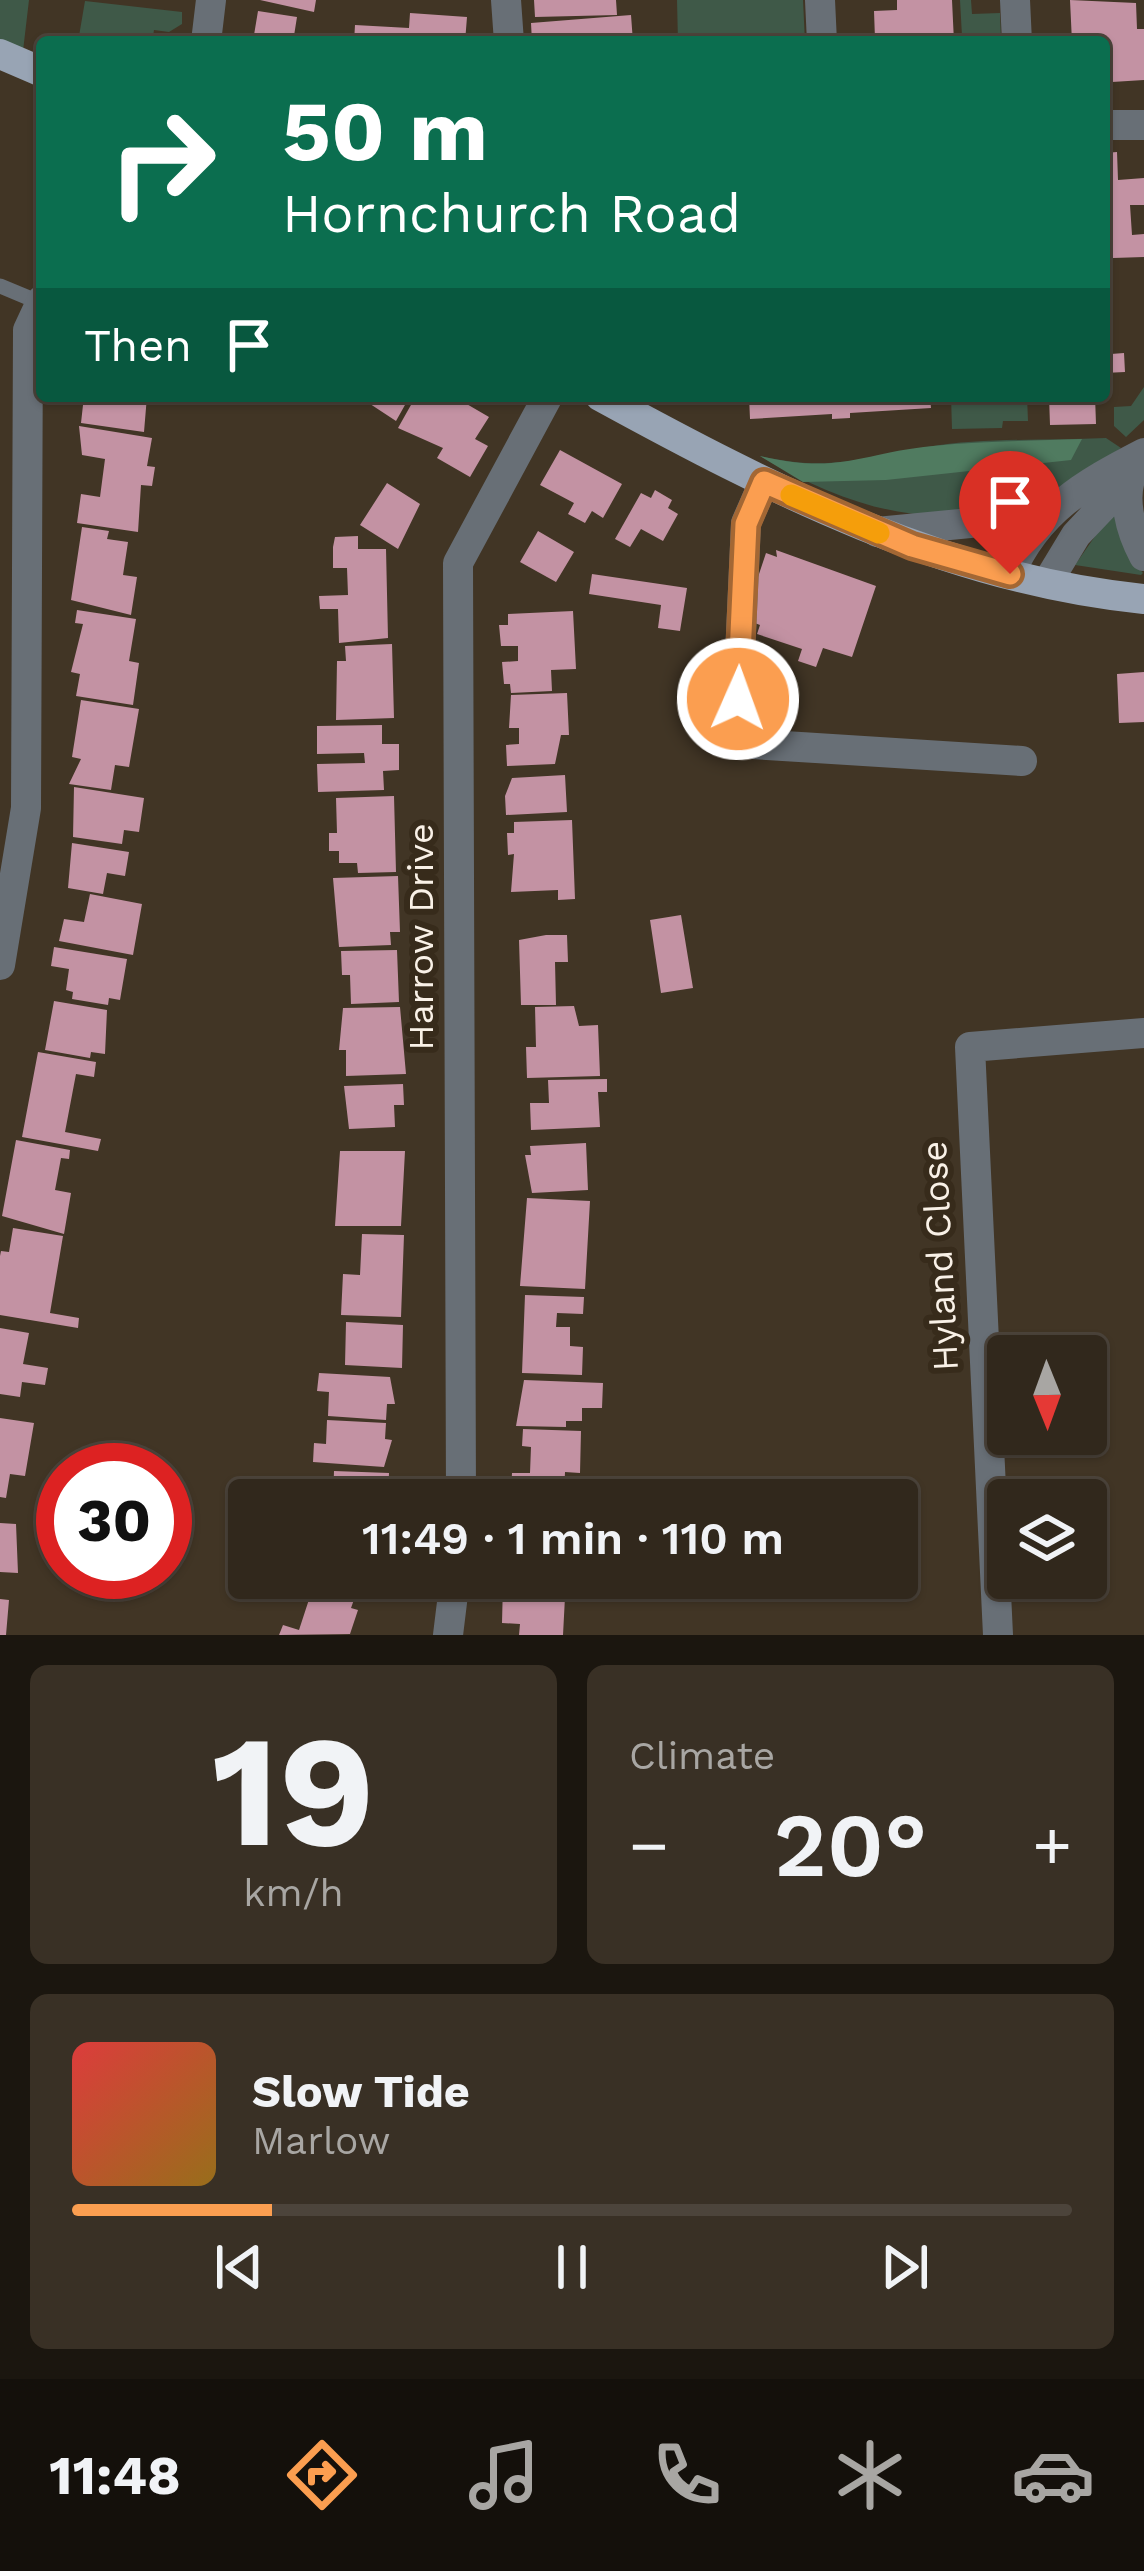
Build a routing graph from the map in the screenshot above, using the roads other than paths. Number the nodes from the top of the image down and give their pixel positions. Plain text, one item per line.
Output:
1 (211, 0) edge
2 (506, 0) edge
3 (820, 0) edge
4 (1015, 0) edge
5 (207, 36) edge
6 (509, 36) edge
7 (823, 36) edge
8 (1017, 36) edge
9 (0, 53) edge
10 (36, 69) edge
11 (1144, 124) edge
12 (1110, 125) edge
13 (0, 286) edge
14 (36, 300) edge
15 (36, 313) edge
16 (545, 402) edge
17 (611, 402) edge
18 (1139, 462) edge
19 (764, 482) junction
20 (1061, 504) junction
21 (877, 532) junction
22 (1144, 556) edge
23 (1010, 574) junction
24 (1047, 584) junction
25 (1144, 598) edge
26 (1022, 761) dead end
27 (0, 965) edge
28 (1144, 1033) edge
29 (461, 1479) edge
30 (452, 1599) edge
31 (448, 1635) edge
32 (998, 1635) edge

1 - 5 street
2 - 6 street
3 - 7 street
4 - 8 street
9 - 10 main road
11 - 12 street
13 - 14 lane
15 - 27 street
16 - 29 street, Harrow Drive
17 - 19 main road
18 - 20 street
18 - 22 street
18 - 24 street
19 - 21 main road
19 - 26 street
20 - 21 street
20 - 23 street
21 - 23 main road
23 - 24 main road
24 - 25 main road
28 - 32 street, Hyland Close
30 - 31 street

